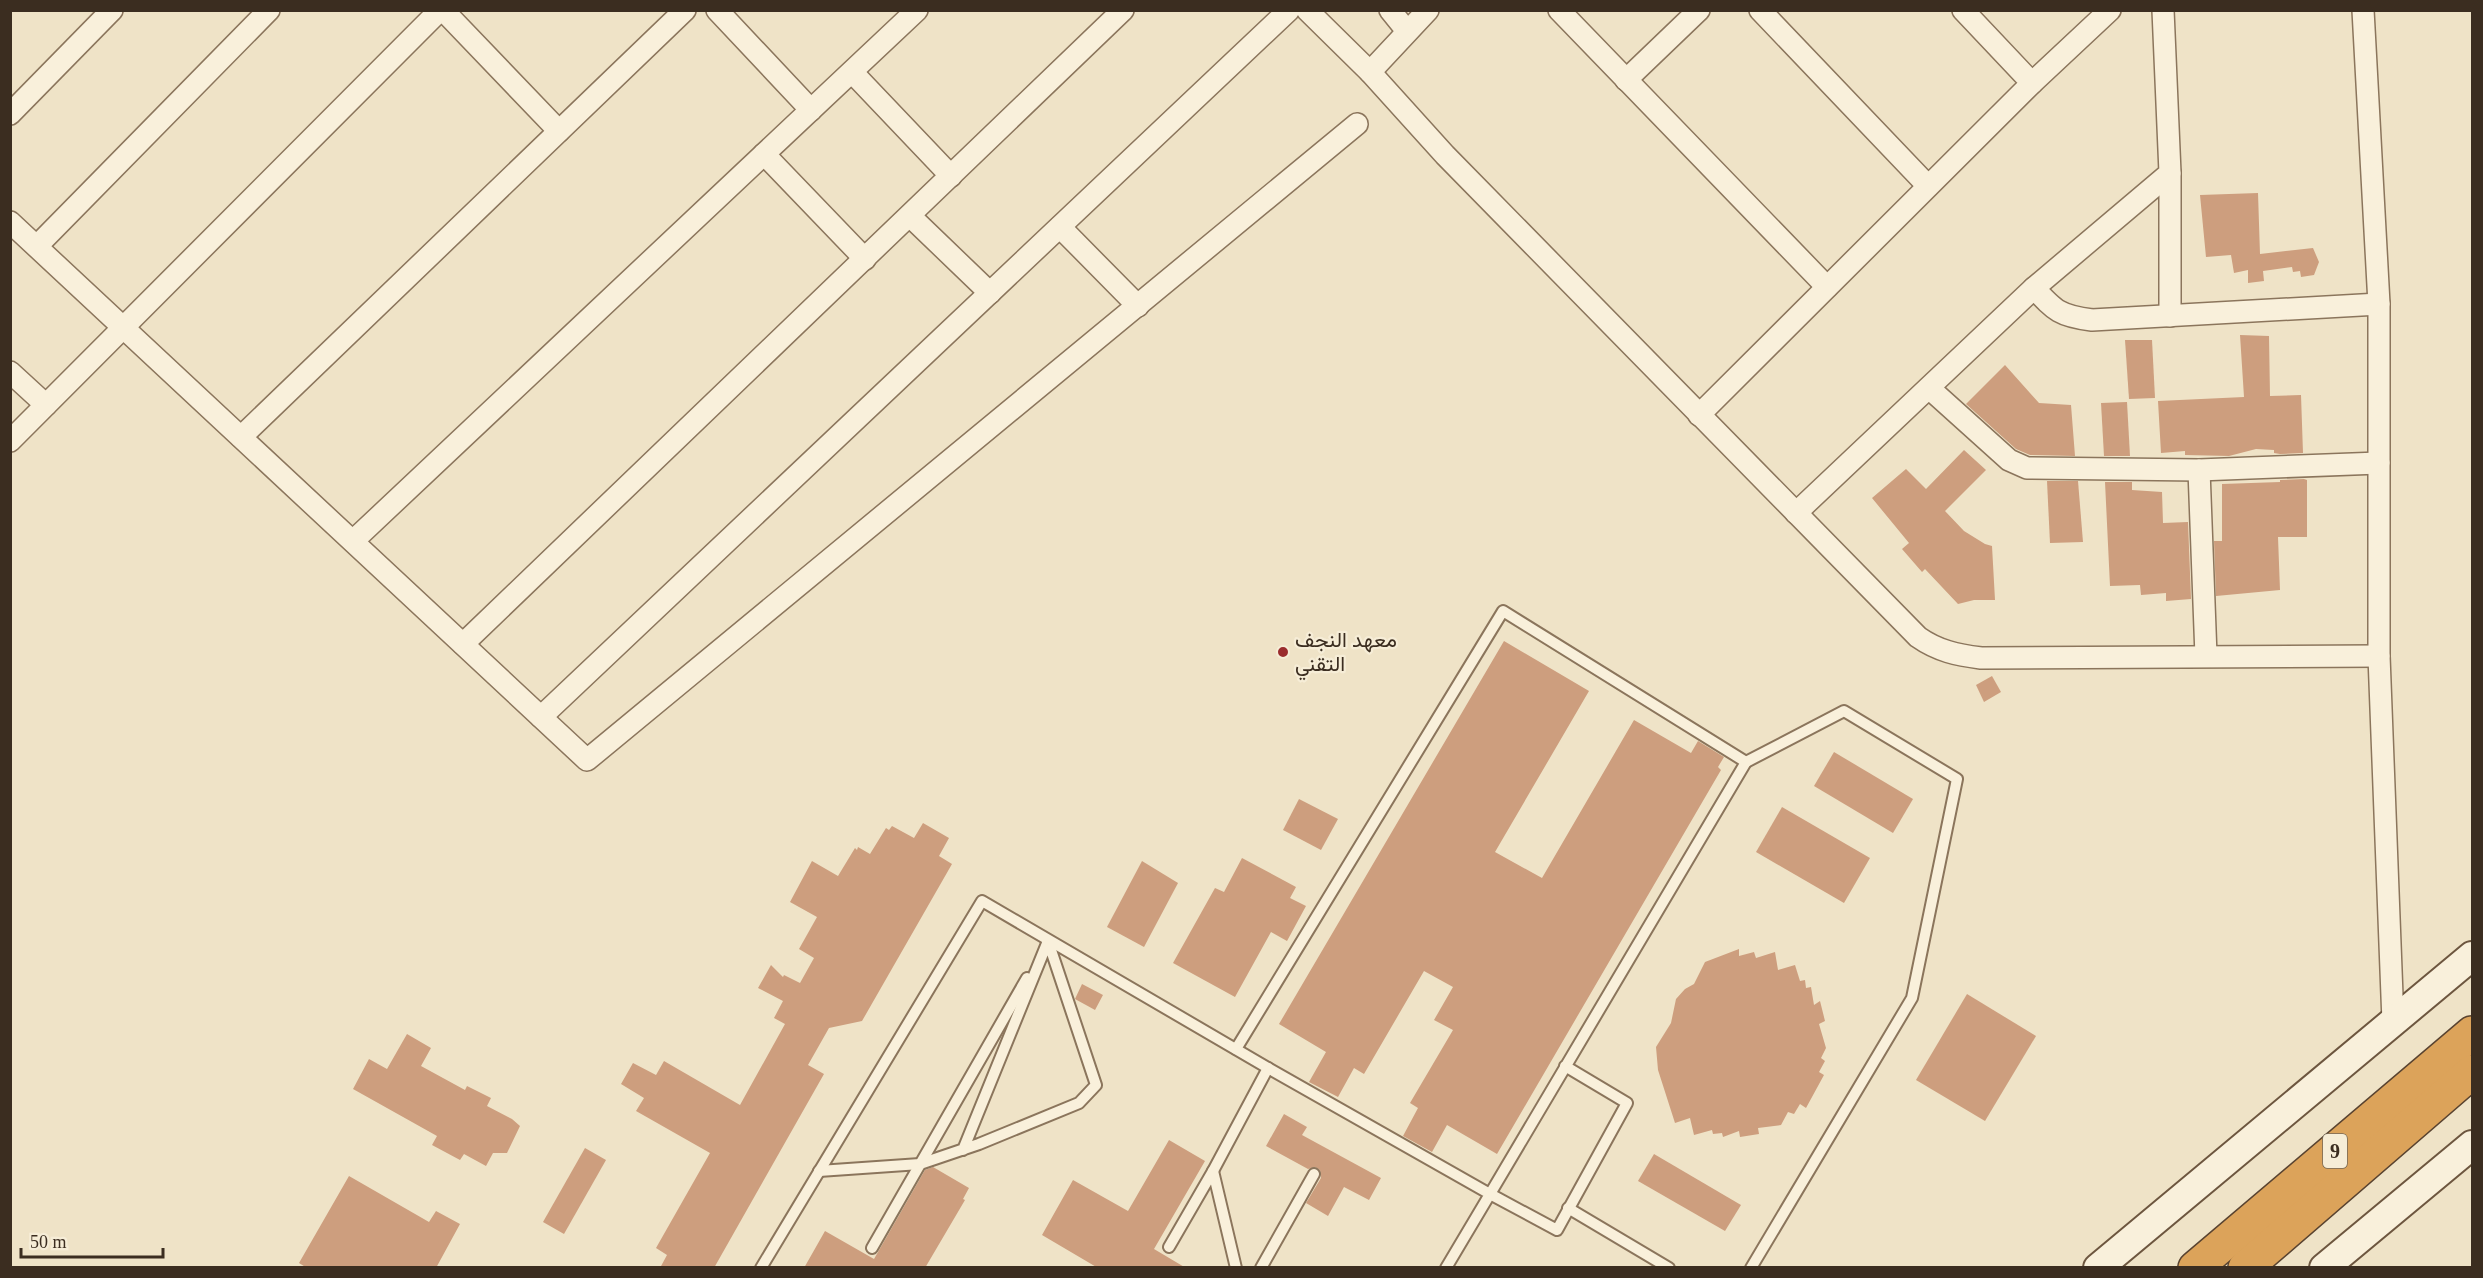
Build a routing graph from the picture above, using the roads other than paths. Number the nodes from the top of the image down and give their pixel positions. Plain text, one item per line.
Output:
1 (112, 10) edge
2 (269, 10) edge
3 (441, 10) edge
4 (685, 10) edge
5 (717, 10) edge
6 (917, 10) edge
7 (1123, 10) edge
8 (1289, 10) edge
9 (1307, 10) edge
10 (1390, 10) edge
11 (1428, 10) edge
12 (1559, 10) edge
13 (1699, 10) edge
14 (1760, 10) edge
15 (1963, 10) edge
16 (2110, 10) edge
17 (2163, 10) edge
18 (2362, 10) edge
19 (1407, 31) junction
20 (852, 72) junction
21 (1370, 72) junction
22 (1626, 80) junction
23 (2032, 82) junction
24 (811, 110) junction
25 (10, 114) edge
26 (1357, 124) dead end
27 (559, 131) junction
28 (764, 154) junction
29 (2170, 173) junction
30 (951, 176) junction
31 (1928, 186) junction
32 (910, 216) junction
33 (10, 222) edge
34 (1060, 227) junction
35 (37, 246) junction
36 (865, 259) junction
37 (1827, 287) junction
38 (2034, 288) junction
39 (990, 293) junction
40 (2379, 304) junction
41 (1137, 306) junction
42 (2170, 316) junction
43 (124, 328) junction
44 (10, 372) edge
45 (1929, 388) junction
46 (46, 405) junction
47 (1699, 415) junction
48 (241, 437) junction
49 (10, 441) edge
50 (2379, 464) junction
51 (2199, 470) junction
52 (1796, 513) junction
53 (353, 541) junction
54 (464, 644) junction
55 (2206, 656) junction
56 (2379, 656) junction
57 (541, 717) junction
58 (1746, 762) junction
59 (1048, 941) junction
60 (2472, 956) edge
61 (2393, 1022) junction
62 (2472, 1033) edge
63 (1236, 1049) junction
64 (1565, 1066) junction
65 (1268, 1068) junction
66 (2472, 1072) edge
67 (2472, 1145) edge
68 (963, 1150) junction
69 (920, 1164) junction
70 (819, 1171) junction
71 (1213, 1171) junction
72 (1314, 1174) dead end
73 (1490, 1194) junction
74 (1568, 1208) junction
75 (1169, 1247) dead end
76 (872, 1248) dead end
77 (761, 1268) edge
78 (1236, 1268) edge
79 (1261, 1268) edge
80 (1446, 1268) edge
81 (1669, 1268) edge
82 (1751, 1268) edge
83 (2098, 1268) edge
84 (2195, 1268) edge
85 (2245, 1268) edge
86 (2324, 1268) edge

1 - 25 street
2 - 35 street
3 - 27 street
3 - 43 street
4 - 27 street
5 - 24 street
6 - 20 street
7 - 30 street
8 - 34 street
9 - 21 street
10 - 19 street
11 - 19 street
12 - 22 street
13 - 22 street
14 - 31 street
15 - 23 street
16 - 23 street
17 - 29 street
18 - 40 street
19 - 21 street
20 - 24 street
20 - 30 street
21 - 47 street
22 - 37 street
23 - 31 street
24 - 28 street
26 - 41 street
27 - 48 street
28 - 36 street
28 - 53 street
29 - 38 street
29 - 42 street
30 - 32 street
31 - 37 street
32 - 36 street
32 - 39 street
33 - 35 street
34 - 39 street
34 - 41 street
35 - 43 street
36 - 54 street
37 - 47 street
38 - 42 street
38 - 45 street
39 - 57 street
40 - 42 street
40 - 50 street
41 - 57 street
43 - 46 street
43 - 48 street
44 - 46 street
45 - 51 street
45 - 52 street
46 - 49 street
47 - 52 street
48 - 53 street
50 - 51 street
50 - 56 street
51 - 55 street
52 - 55 street
53 - 54 street
54 - 57 street
55 - 56 street
56 - 61 street
58 - 63 lane
58 - 64 lane
58 - 82 lane
59 - 63 lane
59 - 68 lane
59 - 68 lane
59 - 69 lane
59 - 70 lane
60 - 61 main road
61 - 83 main road
62 - 84 highway, 9
63 - 65 lane
64 - 73 lane
64 - 74 lane
65 - 71 lane
65 - 73 lane
66 - 85 highway, 9
67 - 86 main road
68 - 69 lane
69 - 70 lane
69 - 76 lane
70 - 77 lane
71 - 75 lane
71 - 78 lane
72 - 79 lane
73 - 74 lane
73 - 80 lane
74 - 81 lane

